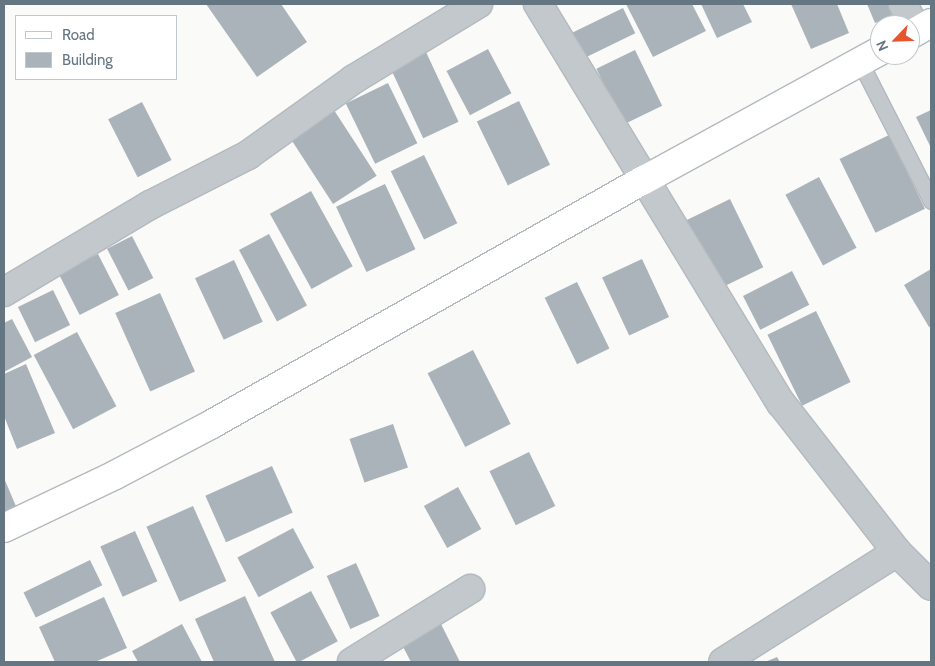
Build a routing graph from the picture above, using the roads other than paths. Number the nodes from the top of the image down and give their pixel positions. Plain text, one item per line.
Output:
1 (478, 4) edge
2 (538, 4) edge
3 (903, 4) edge
4 (910, 15) edge
5 (870, 57) edge
6 (873, 65) edge
7 (644, 180) junction
8 (931, 201) edge
9 (4, 292) edge
10 (4, 528) edge
11 (897, 552) junction
12 (931, 586) edge
13 (470, 589) dead end
14 (352, 662) edge
15 (723, 662) edge

1 - 9 street
2 - 7 street
3 - 4 street
5 - 7 main road
6 - 8 lane
7 - 10 main road
7 - 11 street
11 - 12 street
11 - 15 street
13 - 14 street

